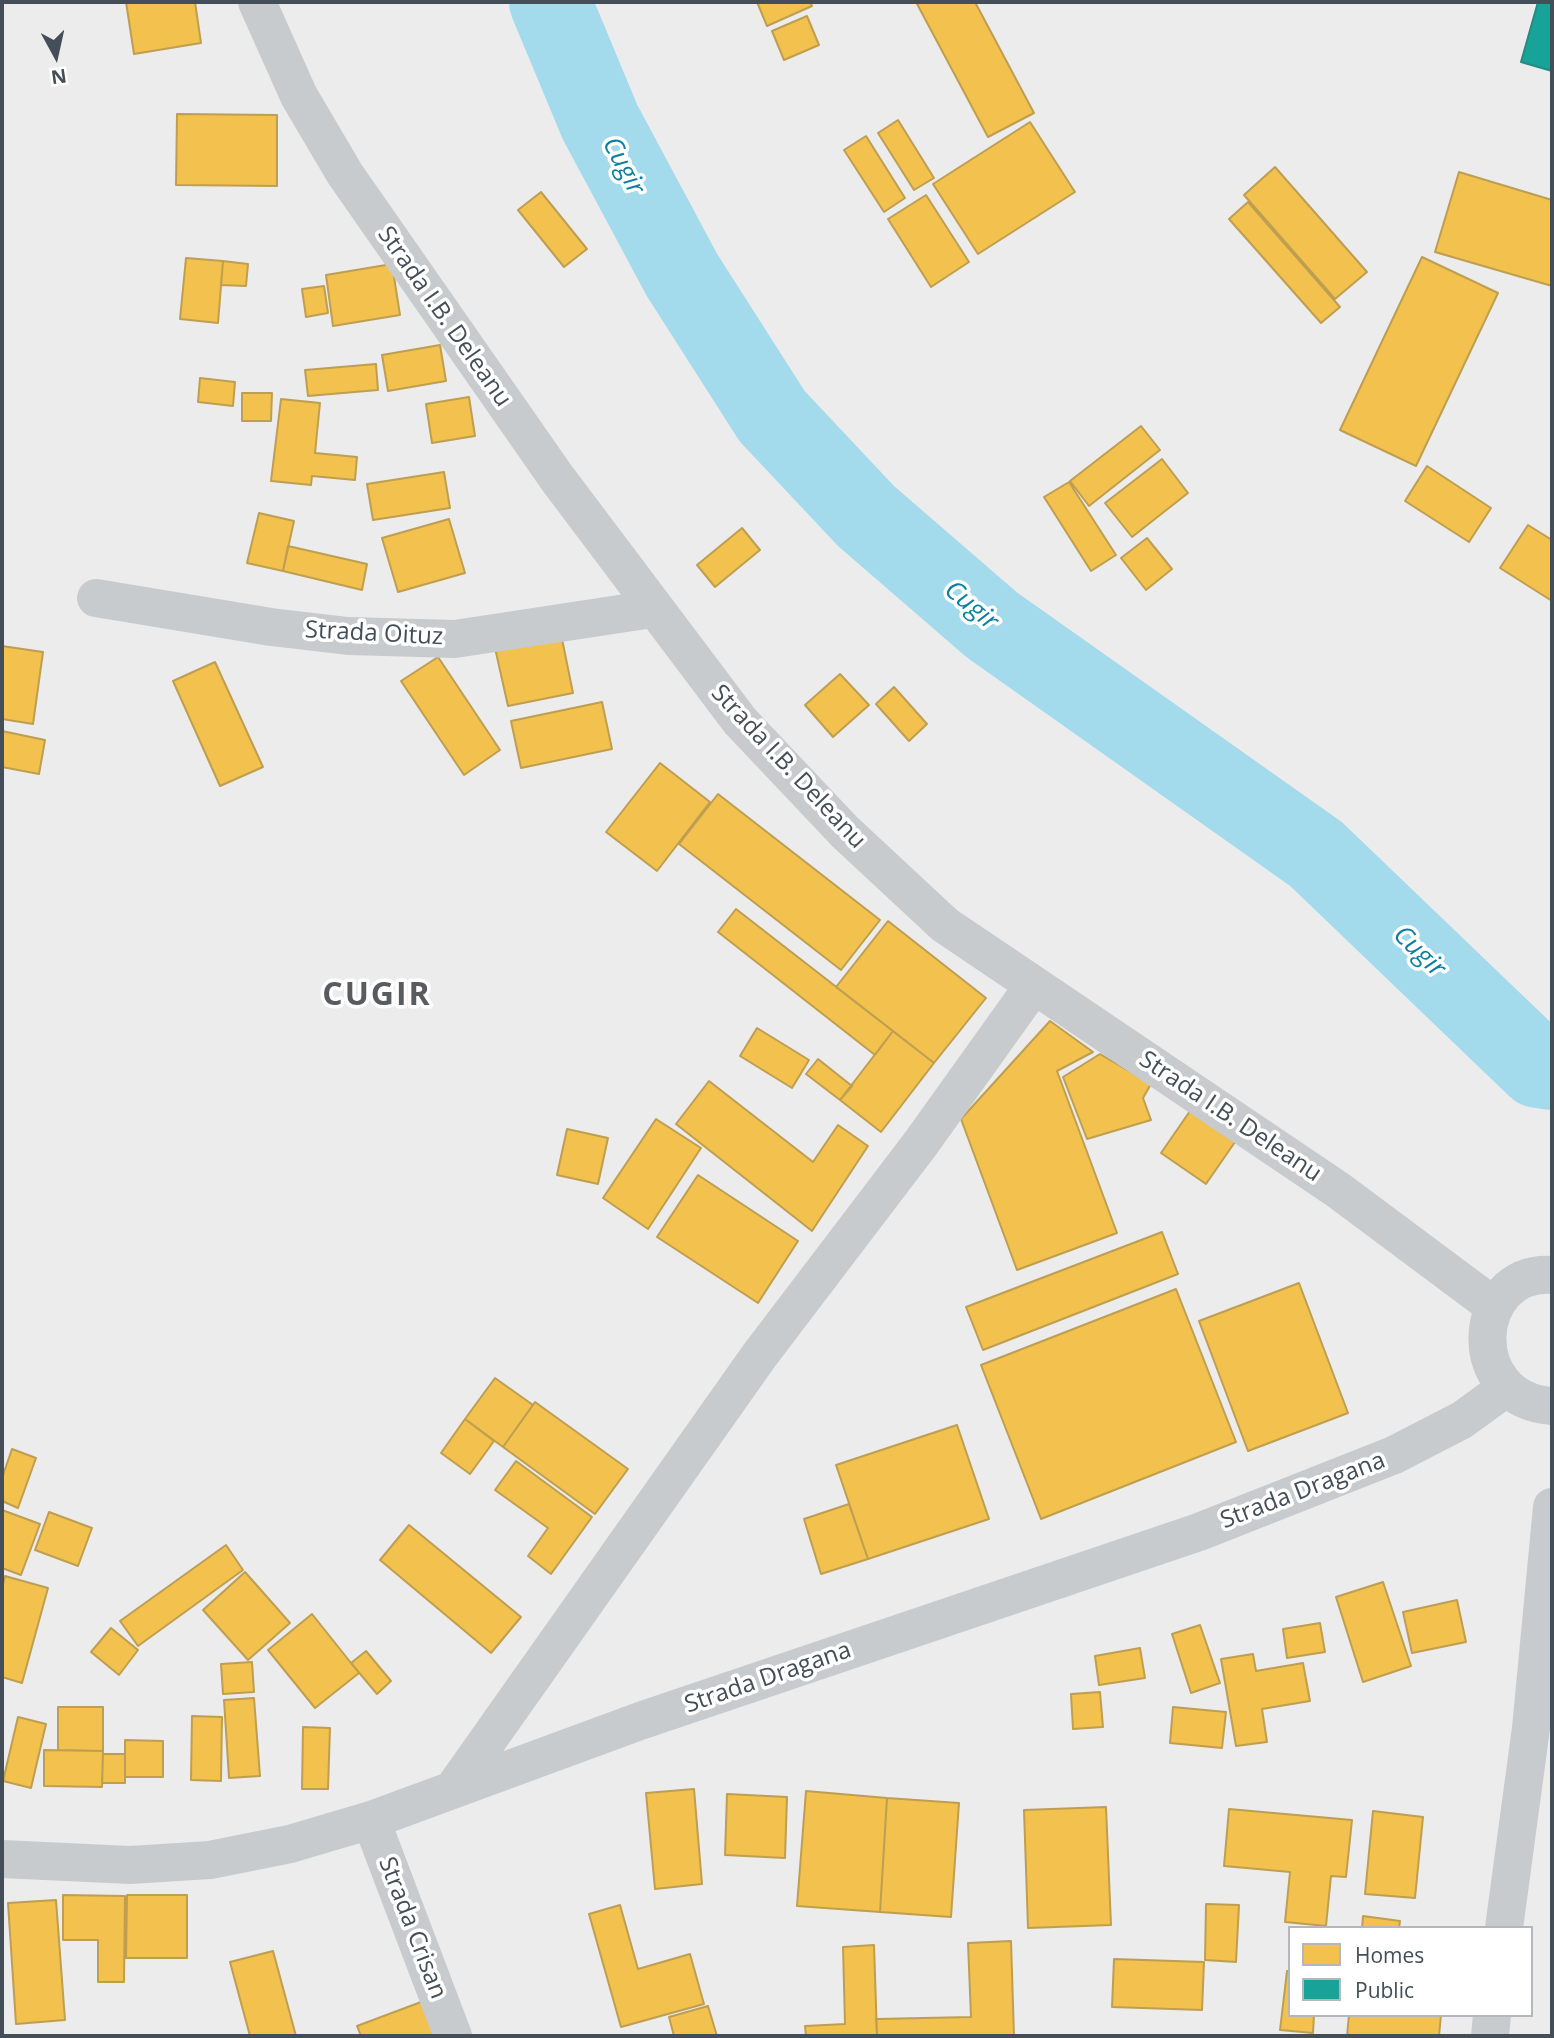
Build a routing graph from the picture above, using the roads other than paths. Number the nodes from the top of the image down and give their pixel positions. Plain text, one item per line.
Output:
1 (257, 2) edge
2 (96, 598) dead end
3 (652, 608) junction
4 (1034, 985) junction
5 (1552, 1275) edge
6 (1495, 1307) junction
7 (1506, 1388) junction
8 (1552, 1406) edge
9 (1552, 1507) edge
10 (454, 1788) junction
11 (372, 1820) junction
12 (2, 1859) edge
13 (1504, 1926) edge
14 (1492, 2017) edge
15 (453, 2036) edge
16 (1490, 2036) edge

1 - 3 street, Strada I.B. Deleanu
2 - 3 street, Strada Oituz
3 - 4 street, Strada I.B. Deleanu
4 - 6 street, Strada I.B. Deleanu
4 - 10 street
5 - 6 street
6 - 7 street
7 - 8 street
7 - 10 street, Strada Dragana
9 - 13 street
10 - 11 street, Strada Dragana
11 - 12 street, Strada Dragana
11 - 15 street, Strada Crisan
14 - 16 street

